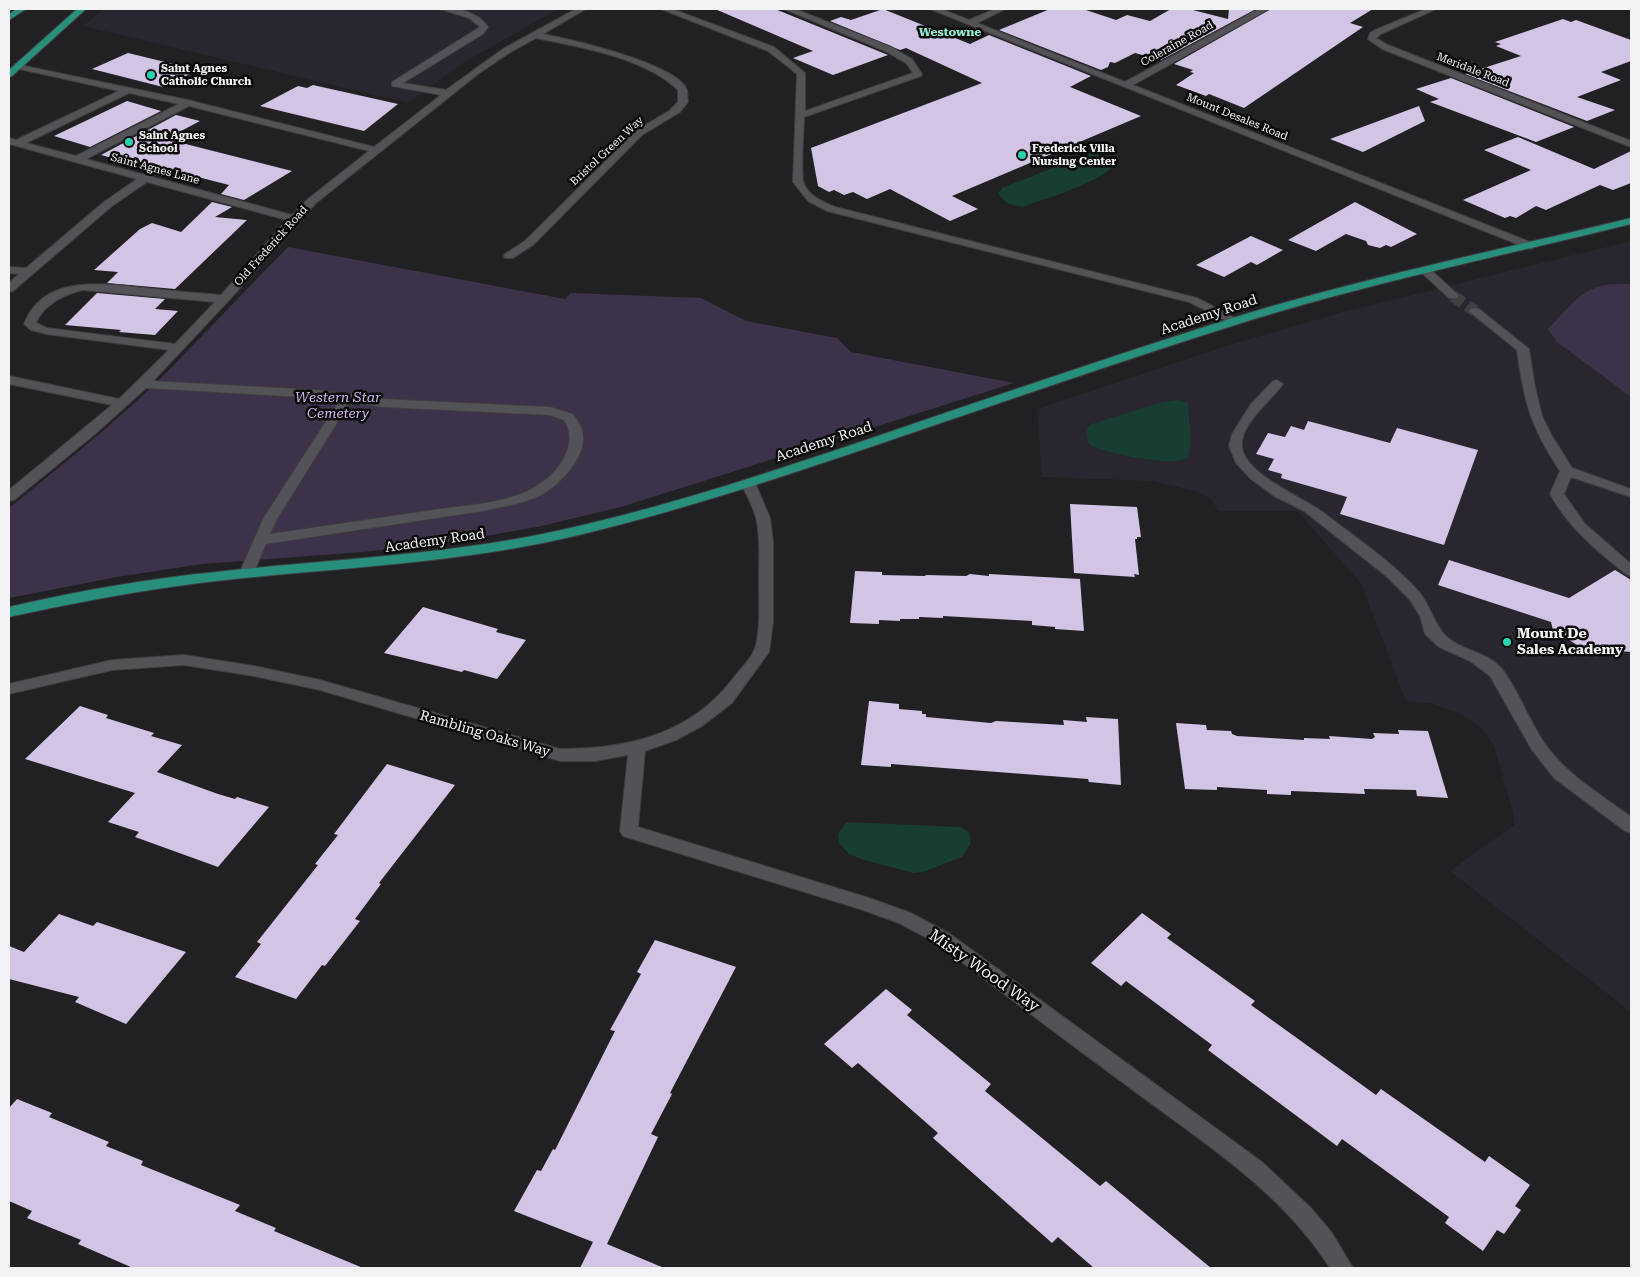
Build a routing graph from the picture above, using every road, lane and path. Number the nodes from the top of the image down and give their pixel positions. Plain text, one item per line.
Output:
1 (22, 9) edge
2 (76, 9) edge
3 (82, 9) edge
4 (444, 9) edge
5 (582, 9) edge
6 (665, 9) edge
7 (788, 9) edge
8 (934, 9) edge
9 (1001, 9) edge
10 (1265, 9) edge
11 (1432, 9) edge
12 (9, 18) edge
13 (970, 23) junction
14 (535, 35) junction
15 (16, 55) dead end
16 (18, 66) junction
17 (9, 74) edge
18 (1126, 85) junction
19 (128, 90) junction
20 (446, 93) junction
21 (188, 103) junction
22 (799, 116) junction
23 (13, 142) edge
24 (1631, 144) edge
25 (375, 150) junction
26 (76, 160) junction
27 (144, 179) junction
28 (294, 219) junction
29 (1631, 221) edge
30 (1531, 246) junction
31 (509, 256) dead end
32 (9, 270) edge
33 (29, 271) junction
34 (1426, 271) junction
35 (9, 289) edge
36 (1452, 296) tunnel mouth
37 (224, 299) junction
38 (1475, 311) tunnel mouth
39 (1235, 321) junction
40 (178, 348) junction
41 (9, 380) edge
42 (143, 384) junction
43 (1277, 384) dead end
44 (346, 399) junction
45 (121, 403) junction
46 (1567, 471) junction
47 (748, 483) junction
48 (1631, 493) edge
49 (9, 496) edge
50 (261, 540) junction
51 (1631, 571) edge
52 (246, 574) junction
53 (9, 612) edge
54 (9, 689) edge
55 (637, 748) junction
56 (1631, 826) edge
57 (1342, 1268) edge

1 - 12 main road
2 - 15 main road
3 - 16 main road
4 - 20 street
5 - 14 street, Old Frederick Road
6 - 22 street
7 - 22 street
8 - 13 street, Mount Desales Road
9 - 13 street
10 - 18 street, Coleraine Road
11 - 24 street, Meridale Road
13 - 18 street, Mount Desales Road
14 - 20 street, Old Frederick Road
14 - 31 street, Bristol Green Way
16 - 17 main road
16 - 19 street
18 - 30 street, Mount Desales Road
19 - 21 street
19 - 23 street
20 - 25 street, Old Frederick Road
21 - 25 street
21 - 26 street
22 - 39 street
23 - 26 street, Saint Agnes Lane
25 - 28 street, Old Frederick Road
26 - 27 street, Saint Agnes Lane
27 - 28 street, Saint Agnes Lane
27 - 33 street
28 - 37 street, Old Frederick Road
29 - 30 main road, Academy Road
30 - 34 main road, Academy Road
32 - 33 street
33 - 35 street
34 - 36 street
34 - 39 main road, Academy Road
37 - 40 street, Old Frederick Road
37 - 40 street
38 - 46 street
39 - 47 main road, Academy Road
40 - 42 street, Old Frederick Road
41 - 45 street
42 - 44 street
42 - 45 street, Old Frederick Road
43 - 56 street
44 - 50 street
44 - 50 street
45 - 49 street, Old Frederick Road
46 - 48 street
46 - 51 street
47 - 52 main road, Academy Road
47 - 55 street, Rambling Oaks Way
50 - 52 street
52 - 53 main road, Academy Road
54 - 55 street, Rambling Oaks Way
55 - 57 street, Misty Wood Way

